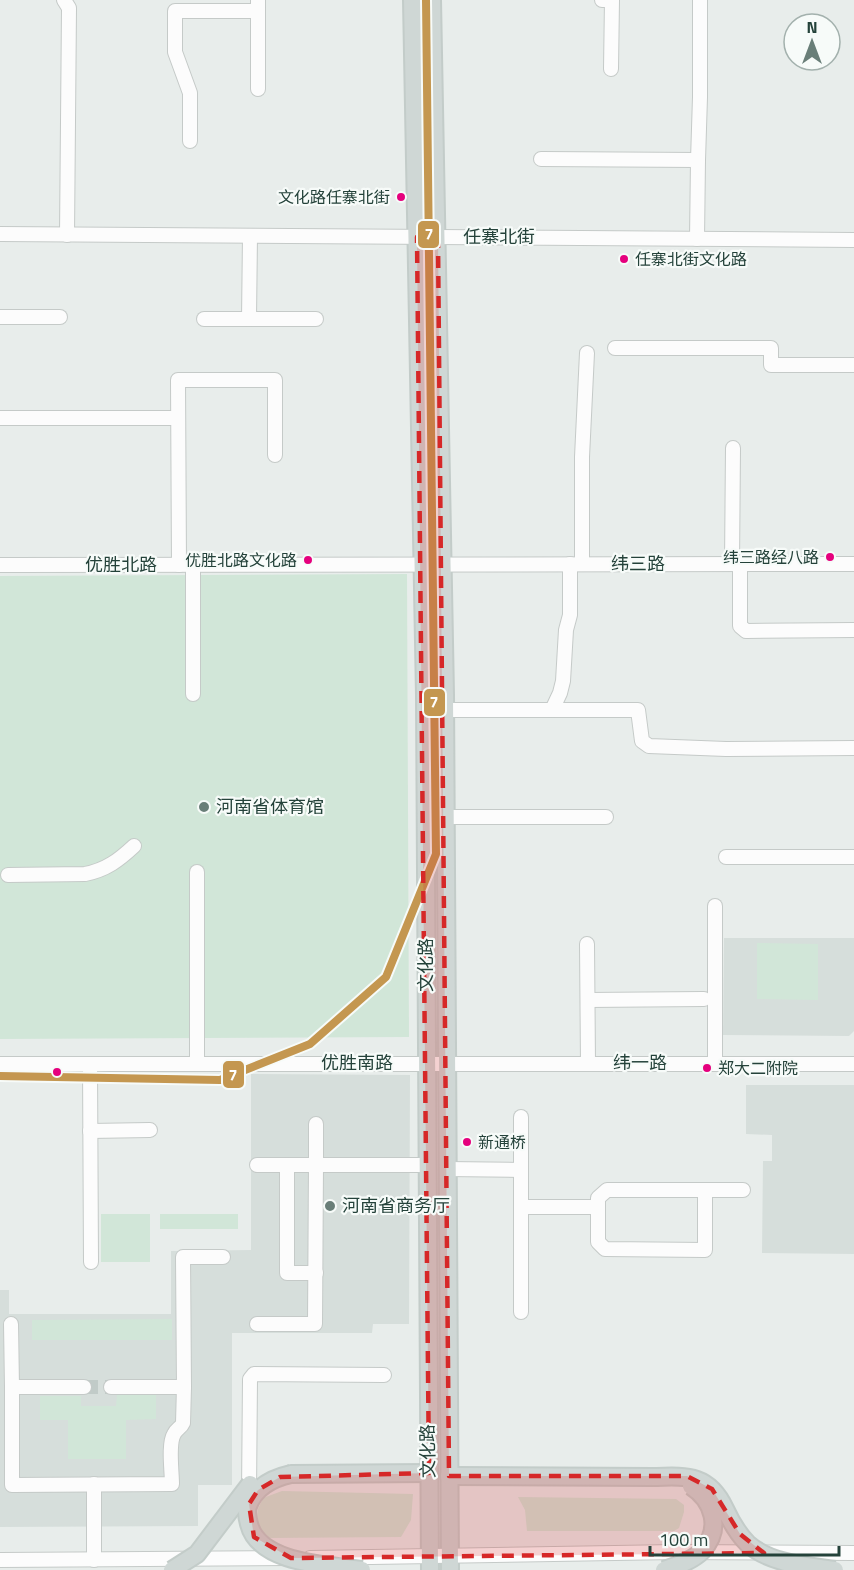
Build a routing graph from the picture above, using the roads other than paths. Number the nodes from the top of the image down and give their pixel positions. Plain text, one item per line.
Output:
1 (64, 0) edge
2 (412, 0) edge
3 (432, 0) edge
4 (602, 0) edge
5 (700, 0) edge
6 (258, 6) edge
7 (611, 69) dead end
8 (258, 89) dead end
9 (190, 141) dead end
10 (541, 159) dead end
11 (698, 160) junction
12 (0, 234) edge
13 (67, 235) junction
14 (250, 236) junction
15 (417, 237) junction
16 (438, 237) junction
17 (697, 239) junction
18 (854, 240) edge
19 (0, 317) edge
20 (60, 317) dead end
21 (204, 319) dead end
22 (249, 319) junction
23 (316, 319) dead end
24 (615, 348) dead end
25 (587, 353) dead end
26 (854, 365) edge
27 (0, 418) edge
28 (178, 418) junction
29 (733, 448) dead end
30 (275, 455) dead end
31 (423, 564) junction
32 (443, 564) junction
33 (576, 564) junction
34 (736, 564) junction
35 (854, 564) edge
36 (0, 565) edge
37 (178, 565) junction
38 (193, 565) junction
39 (854, 630) edge
40 (193, 694) dead end
41 (445, 710) junction
42 (552, 710) junction
43 (854, 748) edge
44 (446, 817) junction
45 (606, 817) dead end
46 (134, 846) dead end
47 (726, 857) dead end
48 (854, 857) edge
49 (197, 872) dead end
50 (8, 875) dead end
51 (715, 906) dead end
52 (587, 944) dead end
53 (704, 999) dead end
54 (588, 1000) junction
55 (426, 1063) junction
56 (447, 1063) junction
57 (588, 1063) junction
58 (715, 1063) junction
59 (0, 1064) edge
60 (90, 1064) junction
61 (197, 1064) junction
62 (854, 1064) edge
63 (522, 1117) dead end
64 (316, 1124) dead end
65 (150, 1130) dead end
66 (90, 1131) junction
67 (258, 1165) dead end
68 (287, 1165) junction
69 (316, 1165) junction
70 (427, 1165) junction
71 (447, 1169) junction
72 (522, 1170) junction
73 (705, 1190) junction
74 (744, 1190) dead end
75 (521, 1207) junction
76 (598, 1207) junction
77 (223, 1257) dead end
78 (92, 1262) dead end
79 (316, 1273) junction
80 (521, 1312) dead end
81 (11, 1324) dead end
82 (257, 1324) dead end
83 (384, 1375) dead end
84 (12, 1387) junction
85 (84, 1387) tunnel mouth
86 (111, 1387) tunnel mouth
87 (184, 1387) junction
88 (429, 1473) junction
89 (291, 1474) junction
90 (449, 1476) junction
91 (653, 1476) junction
92 (94, 1485) junction
93 (854, 1553) edge
94 (249, 1559) junction
95 (0, 1560) edge
96 (94, 1560) junction
97 (430, 1563) edge
98 (450, 1563) edge
99 (172, 1570) edge
100 (362, 1570) edge
101 (664, 1570) edge
102 (835, 1570) edge

1 - 13 street
2 - 15 main road, 文化路
3 - 16 main road, 文化路
4 - 7 street
5 - 11 street
6 - 8 street
6 - 9 street
10 - 11 street
11 - 17 street
12 - 13 street, 任寨北街
13 - 14 street, 任寨北街
14 - 15 street, 任寨北街
14 - 22 street
15 - 16 street, 任寨北街
15 - 31 main road, 文化路
16 - 17 street, 任寨北街
16 - 32 main road, 文化路
17 - 18 street, 任寨北街
19 - 20 street
21 - 22 street
22 - 23 street
24 - 26 street
25 - 33 street
27 - 28 street
28 - 30 street
28 - 37 street
29 - 34 street
31 - 32 street, 纬三路
31 - 38 street, 优胜北路
31 - 55 main road, 文化路
32 - 33 street, 纬三路
32 - 41 main road, 文化路
33 - 34 street, 纬三路
33 - 42 street
34 - 35 street, 纬三路
34 - 39 street
36 - 37 street, 优胜北路
37 - 38 street, 优胜北路
38 - 40 street
41 - 42 street
41 - 44 main road, 文化路
42 - 43 street
44 - 45 street
44 - 56 main road, 文化路
46 - 50 street
47 - 48 street
49 - 61 street
51 - 58 street
52 - 54 street
53 - 54 street
54 - 57 street
55 - 56 street, 纬一路
55 - 61 street, 优胜南路
55 - 70 main road, 文化路
56 - 57 street, 纬一路
56 - 71 main road, 文化路
57 - 58 street, 纬一路
58 - 62 street, 纬一路
59 - 60 street, 优胜南路
60 - 61 street, 优胜南路
60 - 66 street
63 - 72 street
64 - 69 street
65 - 66 street
66 - 78 street
67 - 68 street
68 - 69 street
68 - 79 street
69 - 70 street
69 - 79 street
70 - 88 main road, 文化路
71 - 72 street
71 - 90 main road, 文化路
72 - 75 street
73 - 74 street
73 - 76 street
73 - 76 street
75 - 76 street
75 - 80 street
77 - 87 street
79 - 82 street
81 - 84 street
83 - 94 street
84 - 85 street
84 - 92 street
86 - 87 street
87 - 92 street
88 - 89 main road
88 - 97 main road, 文化路
89 - 99 main road, bridge
89 - 100 main road, bridge
90 - 91 main road
90 - 98 main road, 文化路
91 - 101 main road, bridge
91 - 102 main road, bridge
92 - 96 street
93 - 98 street
94 - 96 street
94 - 97 street
95 - 96 street
97 - 98 street

